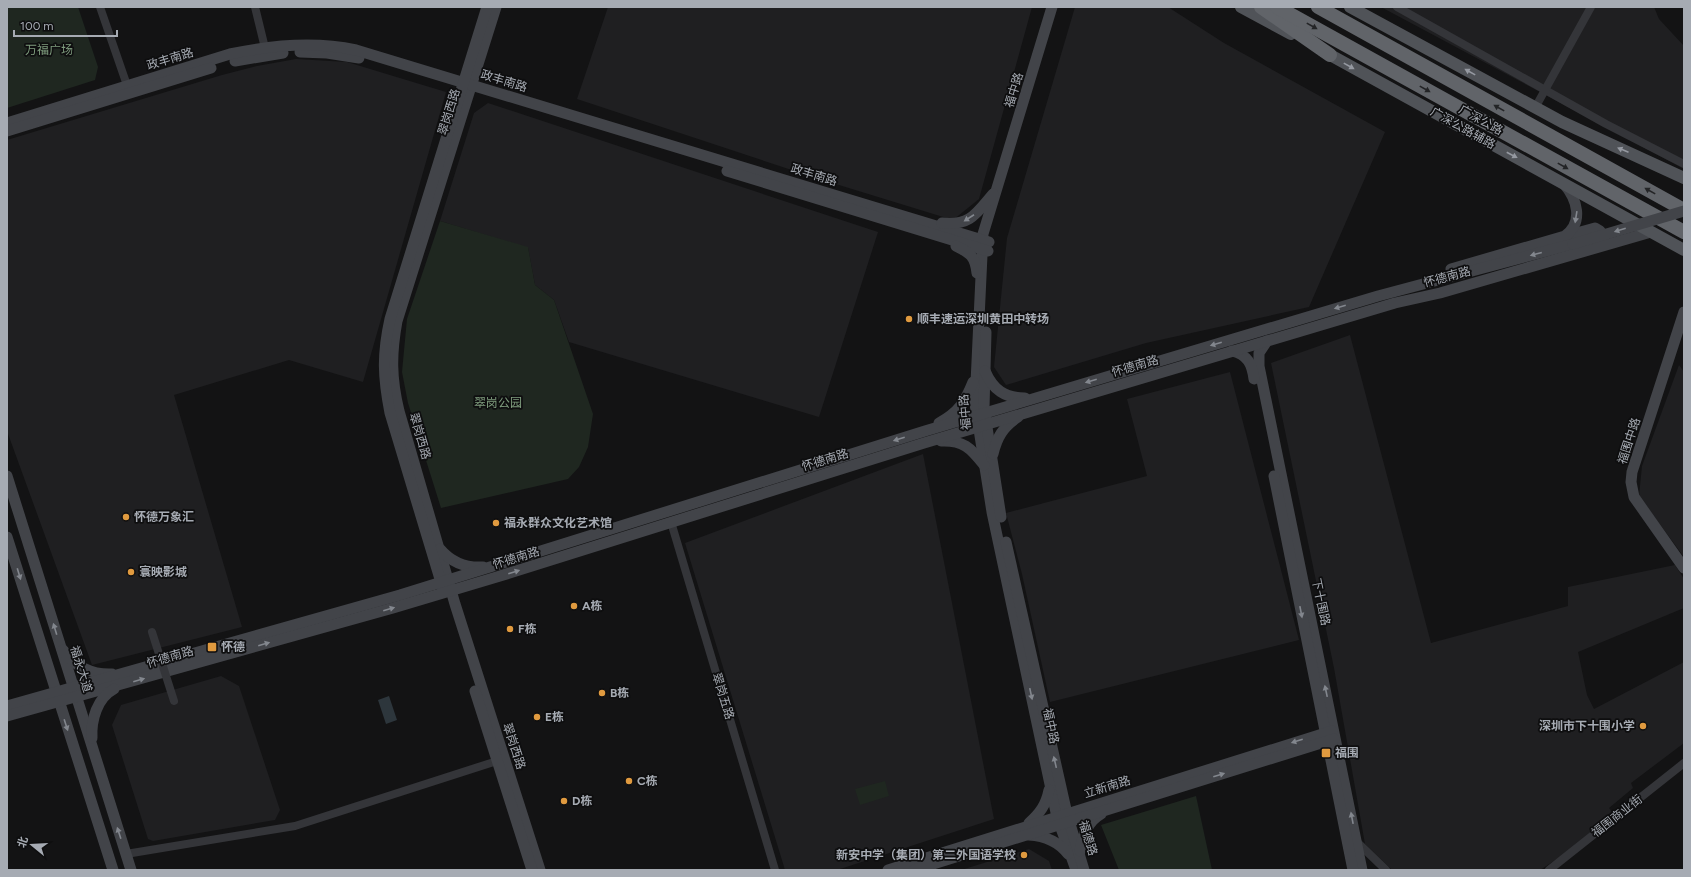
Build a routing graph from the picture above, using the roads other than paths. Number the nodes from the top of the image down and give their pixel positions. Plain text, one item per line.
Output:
1 (100, 7) edge
2 (255, 7) edge
3 (487, 7) edge
4 (496, 7) edge
5 (1052, 7) edge
6 (1060, 7) edge
7 (1241, 7) edge
8 (1261, 7) edge
9 (1277, 7) edge
10 (1318, 7) edge
11 (1350, 7) edge
12 (1397, 7) edge
13 (1591, 7) edge
14 (265, 48) junction
15 (1330, 55) junction
16 (467, 87) junction
17 (129, 89) junction
18 (1545, 89) junction
19 (1535, 108) junction
20 (7, 123) edge
21 (7, 131) edge
22 (1684, 164) edge
23 (1684, 178) edge
24 (1563, 182) junction
25 (996, 191) junction
26 (1684, 210) edge
27 (879, 217) junction
28 (912, 219) junction
29 (1651, 232) junction
30 (1684, 232) edge
31 (1569, 240) junction
32 (985, 246) junction
33 (1594, 248) junction
34 (1684, 250) edge
35 (980, 290) junction
36 (1684, 312) edge
37 (1267, 341) junction
38 (1232, 351) junction
39 (980, 372) junction
40 (1040, 396) junction
41 (1033, 410) junction
42 (982, 420) junction
43 (925, 431) junction
44 (924, 443) junction
45 (988, 462) junction
46 (7, 476) edge
47 (671, 522) junction
48 (7, 537) edge
49 (439, 548) junction
50 (494, 567) junction
51 (1684, 568) edge
52 (446, 587) junction
53 (152, 632) dead end
54 (60, 644) junction
55 (121, 679) junction
56 (75, 693) junction
57 (57, 697) junction
58 (174, 701) dead end
59 (7, 706) edge
60 (7, 716) edge
61 (1331, 736) junction
62 (93, 748) junction
63 (497, 761) junction
64 (1684, 763) edge
65 (1047, 773) junction
66 (1061, 788) junction
67 (1093, 806) junction
68 (1108, 809) junction
69 (1063, 819) junction
70 (1015, 834) junction
71 (1357, 842) junction
72 (126, 854) junction
73 (1077, 864) edge
74 (112, 870) edge
75 (131, 870) edge
76 (532, 870) edge
77 (540, 870) edge
78 (775, 870) edge
79 (888, 870) edge
80 (914, 870) edge
81 (1084, 870) edge
82 (1353, 870) edge
83 (1362, 870) edge
84 (1386, 870) edge
85 (1549, 870) edge

1 - 17 street
2 - 14 street
3 - 16 main road, 翠岗西路
4 - 16 main road, 翠岗西路
5 - 25 main road, 福中路
6 - 32 main road, 福中路
7 - 15 main road, 广深公路辅路
8 - 15 highway
9 -> 30 highway, 广深公路
26 -> 10 highway, 广深公路
19 -> 11 main road
12 - 18 street
13 - 18 street
14 - 16 main road, 政丰南路
14 - 17 main road, 政丰南路
15 -> 24 main road, 广深公路辅路
16 - 17 main road, 政丰南路
16 - 27 main road, 政丰南路
16 - 28 main road, 政丰南路
16 - 49 main road, 翠岗西路
16 - 52 main road, 翠岗西路
17 - 20 main road, 政丰南路
17 - 21 main road, 政丰南路
18 - 19 street
18 - 22 street
23 -> 19 main road
24 - 29 main road, 广深公路辅路
24 -> 31 main road
25 -> 28 main road
25 - 32 main road, 福中路
26 -> 31 main road, 怀德南路, bridge
27 - 32 main road, 政丰南路
27 - 35 main road
28 - 32 main road, 政丰南路
29 - 33 main road, 怀德南路
29 - 34 main road, 广深公路辅路
31 - 33 main road
31 -> 40 main road, 怀德南路
32 - 35 main road, 福中路
32 - 39 main road, 福中路
33 - 37 main road, 怀德南路
35 - 39 main road, 福中路
36 - 51 main road, 福围中路
37 - 38 main road, 怀德南路
61 -> 37 main road, 下十围路
38 - 41 main road, 怀德南路
38 -> 61 main road, 下十围路
39 - 40 main road
39 - 42 main road, 福中路
39 - 43 main road
40 - 42 main road, 怀德南路
41 - 42 main road, 怀德南路
41 - 45 main road
42 - 43 main road, 怀德南路
42 - 44 main road, 怀德南路
42 - 45 main road, 福中路
43 -> 50 main road, 怀德南路
44 - 45 main road
44 - 47 main road, 怀德南路
45 -> 65 main road, 福中路
66 -> 45 main road, 福中路
54 -> 46 main road, 福永大道
52 -> 47 main road, 怀德南路
47 - 78 street, 翠岗五路
48 -> 57 main road
49 - 50 main road
49 - 52 main road, 翠岗西路
50 - 52 main road, 怀德南路
52 - 55 main road, 怀德南路
52 - 63 main road, 翠岗西路
52 - 77 main road, 翠岗西路
53 - 58 street, bridge
54 - 55 main road
54 - 56 main road, 福永大道
55 - 56 main road, 怀德南路
55 - 62 main road
56 - 57 main road, 怀德南路
56 - 62 main road, 福永大道
57 - 59 main road, 怀德南路
57 - 60 main road, 怀德南路
57 -> 74 main road
61 -> 67 main road, 立新南路
68 -> 61 main road, 立新南路
71 -> 61 main road, 下十围路
61 - 82 main road, 下十围路
72 -> 62 main road, 福永大道
63 - 72 street
63 - 76 main road, 翠岗西路
64 - 85 street, 福围商业街
65 - 69 main road, 福中路
65 - 70 main road
66 - 67 main road
66 - 69 main road, 福中路
67 - 69 main road, 立新南路
68 - 69 main road, 立新南路
68 - 73 main road
69 - 70 main road, 立新南路
69 - 73 main road, 福德路
70 - 73 main road
70 - 79 main road, 立新南路
70 - 80 main road, 立新南路
71 - 83 main road, 下十围路
71 - 84 street
72 - 75 main road, 福永大道
73 - 81 main road, 福德路

